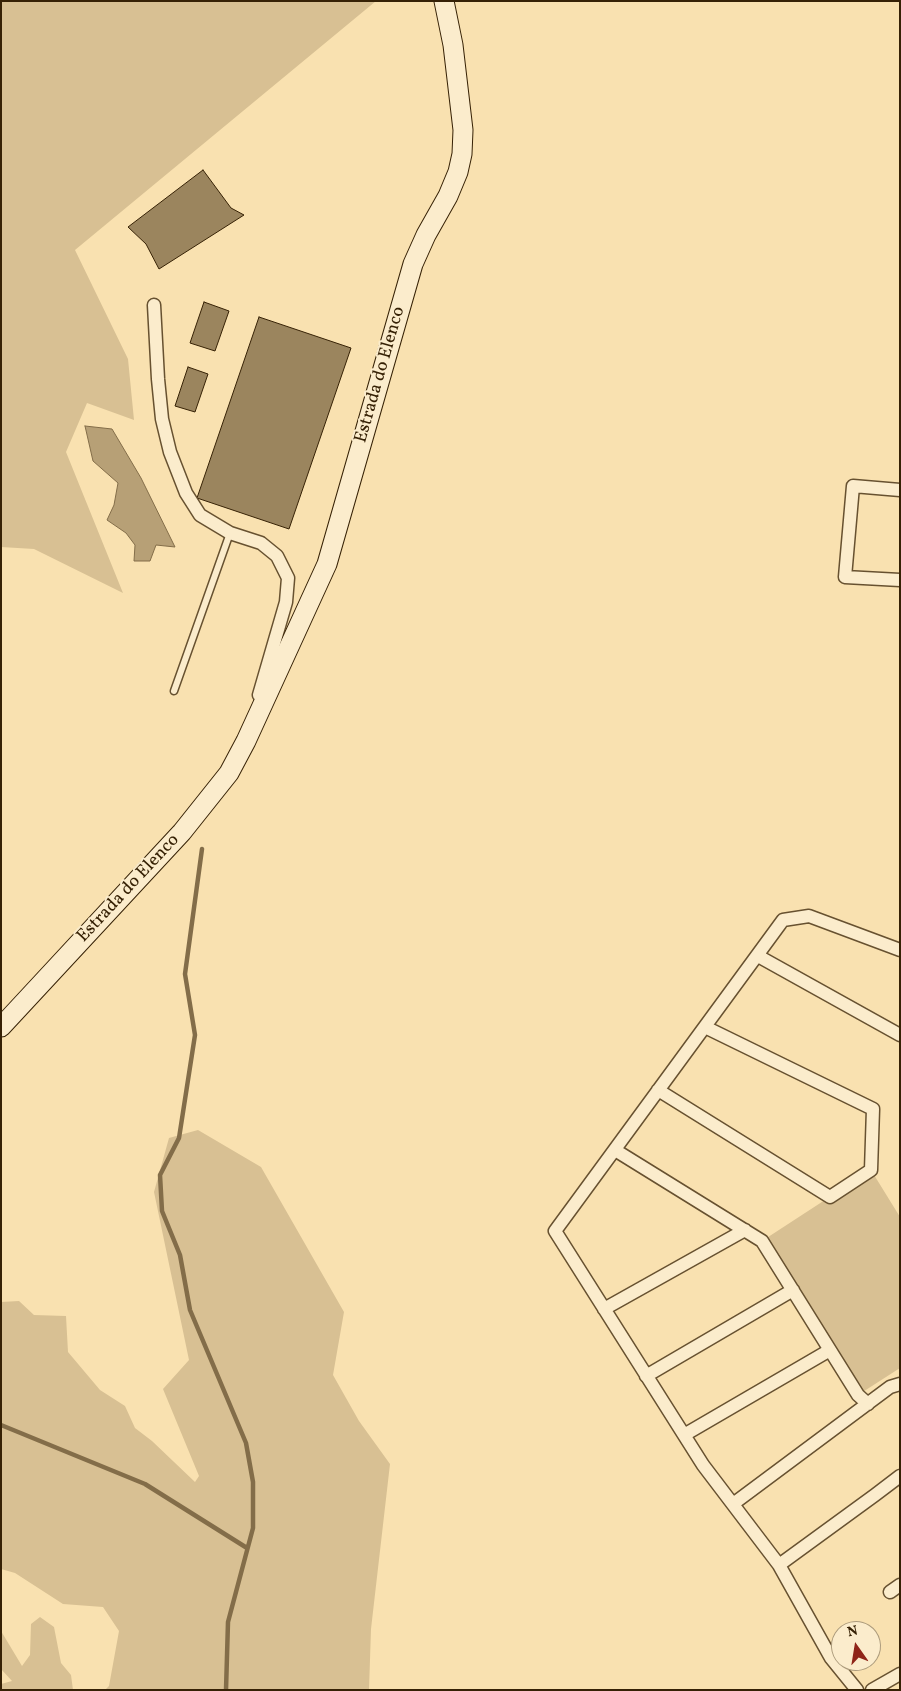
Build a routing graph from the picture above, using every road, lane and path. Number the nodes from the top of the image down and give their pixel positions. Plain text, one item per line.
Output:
1 (444, 1) edge
2 (154, 305) dead end
3 (900, 490) edge
4 (230, 533) junction
5 (900, 580) edge
6 (174, 691) dead end
7 (246, 741) junction
8 (900, 950) edge
9 (758, 956) junction
10 (705, 1026) junction
11 (1, 1027) edge
12 (900, 1035) edge
13 (658, 1090) junction
14 (615, 1150) junction
15 (745, 1230) junction
16 (793, 1290) junction
17 (604, 1309) junction
18 (830, 1350) junction
19 (646, 1376) junction
20 (900, 1384) edge
21 (868, 1404) junction
22 (684, 1435) junction
23 (900, 1476) edge
24 (734, 1504) junction
25 (779, 1564) junction
26 (900, 1674) edge
27 (857, 1690) edge
28 (872, 1690) edge

1 - 7 street, Estrada do Elenco
2 - 4 street, Estrada do Elenco
3 - 5 street
4 - 6 lane
4 - 7 street, Estrada do Elenco
7 - 11 street, Estrada do Elenco
8 - 9 street
9 - 10 street
9 - 12 street
10 - 13 street
10 - 13 street
13 - 14 street
14 - 15 street
14 - 17 street
15 - 16 street
15 - 17 street
16 - 18 street
16 - 19 street
17 - 19 street
18 - 21 street
18 - 22 street
19 - 22 street
20 - 21 street
21 - 24 street
22 - 24 street
23 - 25 street
24 - 25 street
25 - 27 street
26 - 28 street

